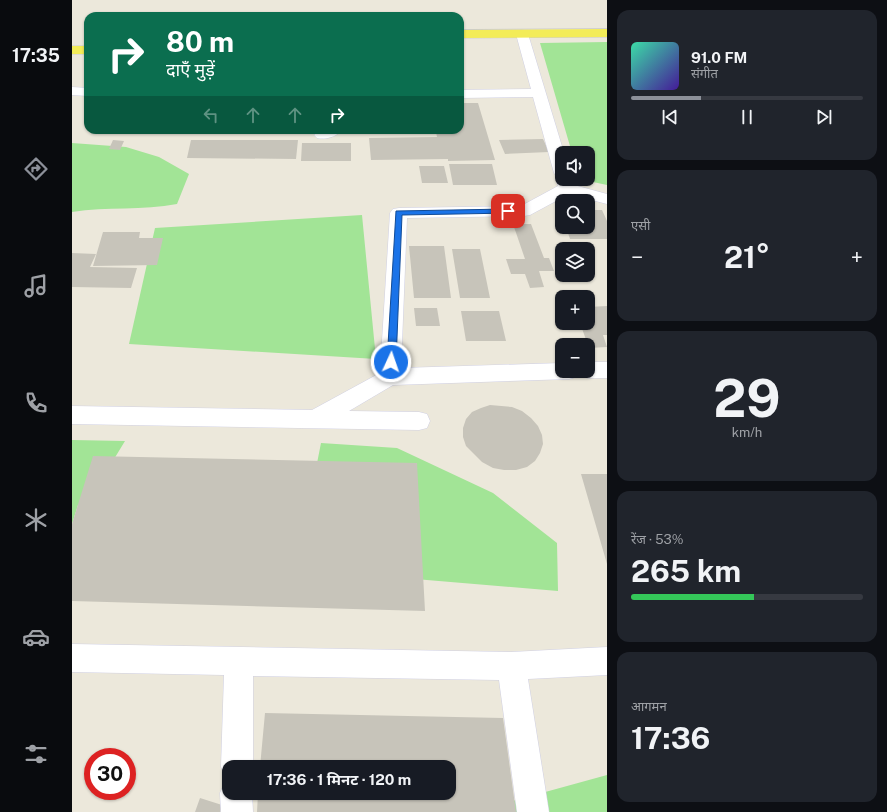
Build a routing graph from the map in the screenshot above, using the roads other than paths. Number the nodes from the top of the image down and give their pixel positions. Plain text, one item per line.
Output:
1 (607, 33) edge
2 (464, 34) edge
3 (522, 34) junction
4 (72, 50) edge
5 (84, 50) edge
6 (72, 92) edge
7 (84, 92) edge
8 (539, 92) junction
9 (464, 94) edge
10 (555, 148) edge
11 (556, 186) edge
12 (578, 186) edge
13 (607, 199) edge
14 (595, 370) edge
15 (607, 370) edge
16 (555, 371) edge
17 (390, 377) junction
18 (72, 415) edge
19 (315, 419) junction
20 (419, 421) dead end
21 (72, 658) edge
22 (239, 661) junction
23 (607, 661) edge
24 (511, 666) junction
25 (237, 760) edge
26 (236, 800) edge
27 (237, 812) edge
28 (533, 812) edge

1 - 3 main road
2 - 3 main road
3 - 8 street
4 - 5 main road
6 - 7 street
8 - 9 street
8 - 10 street
11 - 17 street
12 - 13 street
14 - 15 street
16 - 17 street
17 - 19 street
18 - 19 street
19 - 20 street
21 - 22 street
22 - 24 street
22 - 25 street
23 - 24 street
24 - 28 street
26 - 27 street

